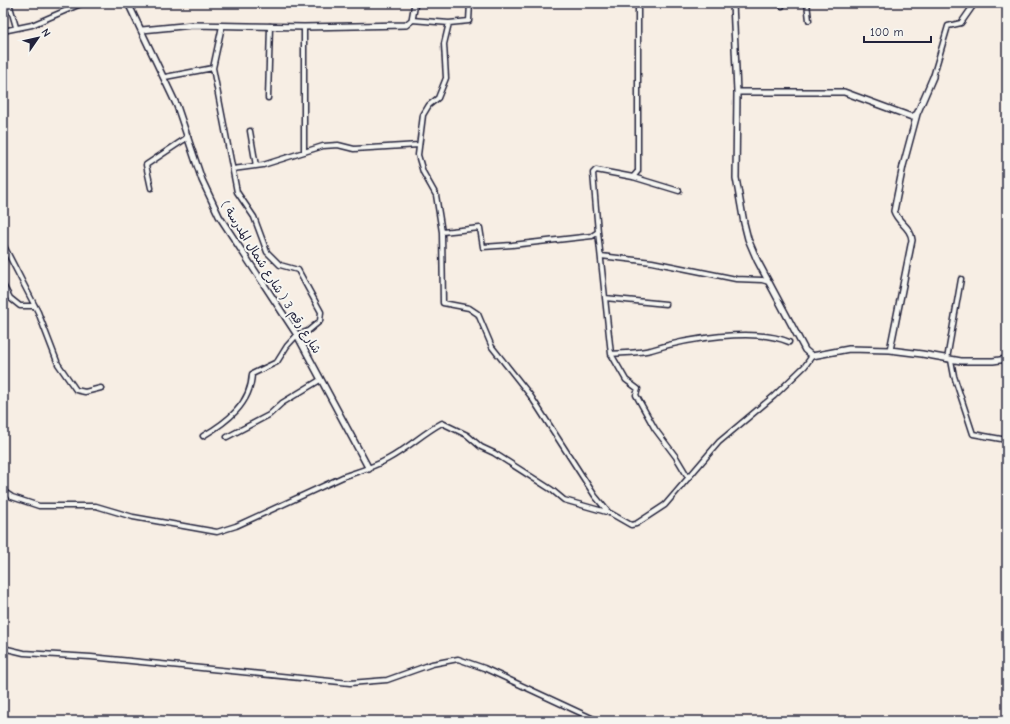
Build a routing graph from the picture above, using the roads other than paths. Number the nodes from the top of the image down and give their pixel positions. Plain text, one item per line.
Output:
1 (9, 3) edge
2 (83, 3) edge
3 (128, 3) edge
4 (415, 3) edge
5 (470, 3) edge
6 (638, 3) edge
7 (733, 3) edge
8 (807, 3) edge
9 (975, 3) edge
10 (412, 20) junction
11 (809, 20) dead end
12 (449, 23) junction
13 (222, 26) junction
14 (270, 26) junction
15 (304, 27) junction
16 (16, 28) junction
17 (142, 30) junction
18 (3, 31) edge
19 (213, 68) junction
20 (164, 77) junction
21 (933, 77) joint
22 (737, 92) junction
23 (268, 98) dead end
24 (917, 114) junction
25 (250, 131) dead end
26 (188, 136) junction
27 (419, 145) junction
28 (304, 152) junction
29 (256, 166) junction
30 (233, 169) junction
31 (633, 177) junction
32 (151, 188) dead end
33 (679, 191) dead end
34 (442, 232) junction
35 (598, 232) junction
36 (3, 244) edge
37 (601, 256) junction
38 (961, 279) dead end
39 (770, 282) junction
40 (3, 285) edge
41 (605, 298) junction
42 (666, 304) dead end
43 (35, 306) junction
44 (297, 335) junction
45 (789, 342) dead end
46 (890, 350) junction
47 (611, 354) junction
48 (812, 356) junction
49 (1007, 359) edge
50 (949, 360) junction
51 (320, 380) junction
52 (101, 388) dead end
53 (203, 436) dead end
54 (227, 437) dead end
55 (1007, 440) edge
56 (369, 469) junction
57 (688, 478) junction
58 (3, 491) edge
59 (610, 513) junction
60 (3, 648) edge
61 (598, 721) edge

1 - 16 street
2 - 16 street
3 - 17 street, شارع رقم 3 ( شارع شمال المدرسة )
4 - 10 street
5 - 12 street
6 - 31 street
7 - 22 street
8 - 11 street
9 - 21 street
10 - 12 street
10 - 15 street
12 - 27 street
13 - 14 street
13 - 17 street
13 - 19 street
14 - 15 street
14 - 23 street
15 - 28 street
16 - 18 street
17 - 20 street, شارع رقم 3 ( شارع شمال المدرسة )
19 - 20 street
19 - 30 street
20 - 26 street, شارع رقم 3 ( شارع شمال المدرسة )
21 - 24 street
22 - 24 street
22 - 39 street
24 - 46 street
25 - 29 street
26 - 32 street
26 - 44 street, شارع رقم 3 ( شارع شمال المدرسة )
27 - 28 street
27 - 34 street
28 - 29 street
29 - 30 street
30 - 44 street
31 - 33 street
31 - 35 street
34 - 35 street
34 - 59 street
35 - 37 street
36 - 43 street
37 - 39 street
37 - 41 street
38 - 50 street
39 - 48 street
40 - 43 street
41 - 42 street
41 - 47 street
43 - 52 street
44 - 51 street, شارع رقم 3 ( شارع شمال المدرسة )
44 - 53 street
45 - 47 street
46 - 48 street
46 - 50 street
47 - 57 street
48 - 57 street
49 - 50 street
50 - 55 street
51 - 54 street
51 - 56 street, شارع رقم 3 ( شارع شمال المدرسة )
56 - 58 street
56 - 59 street
57 - 59 street
60 - 61 street

